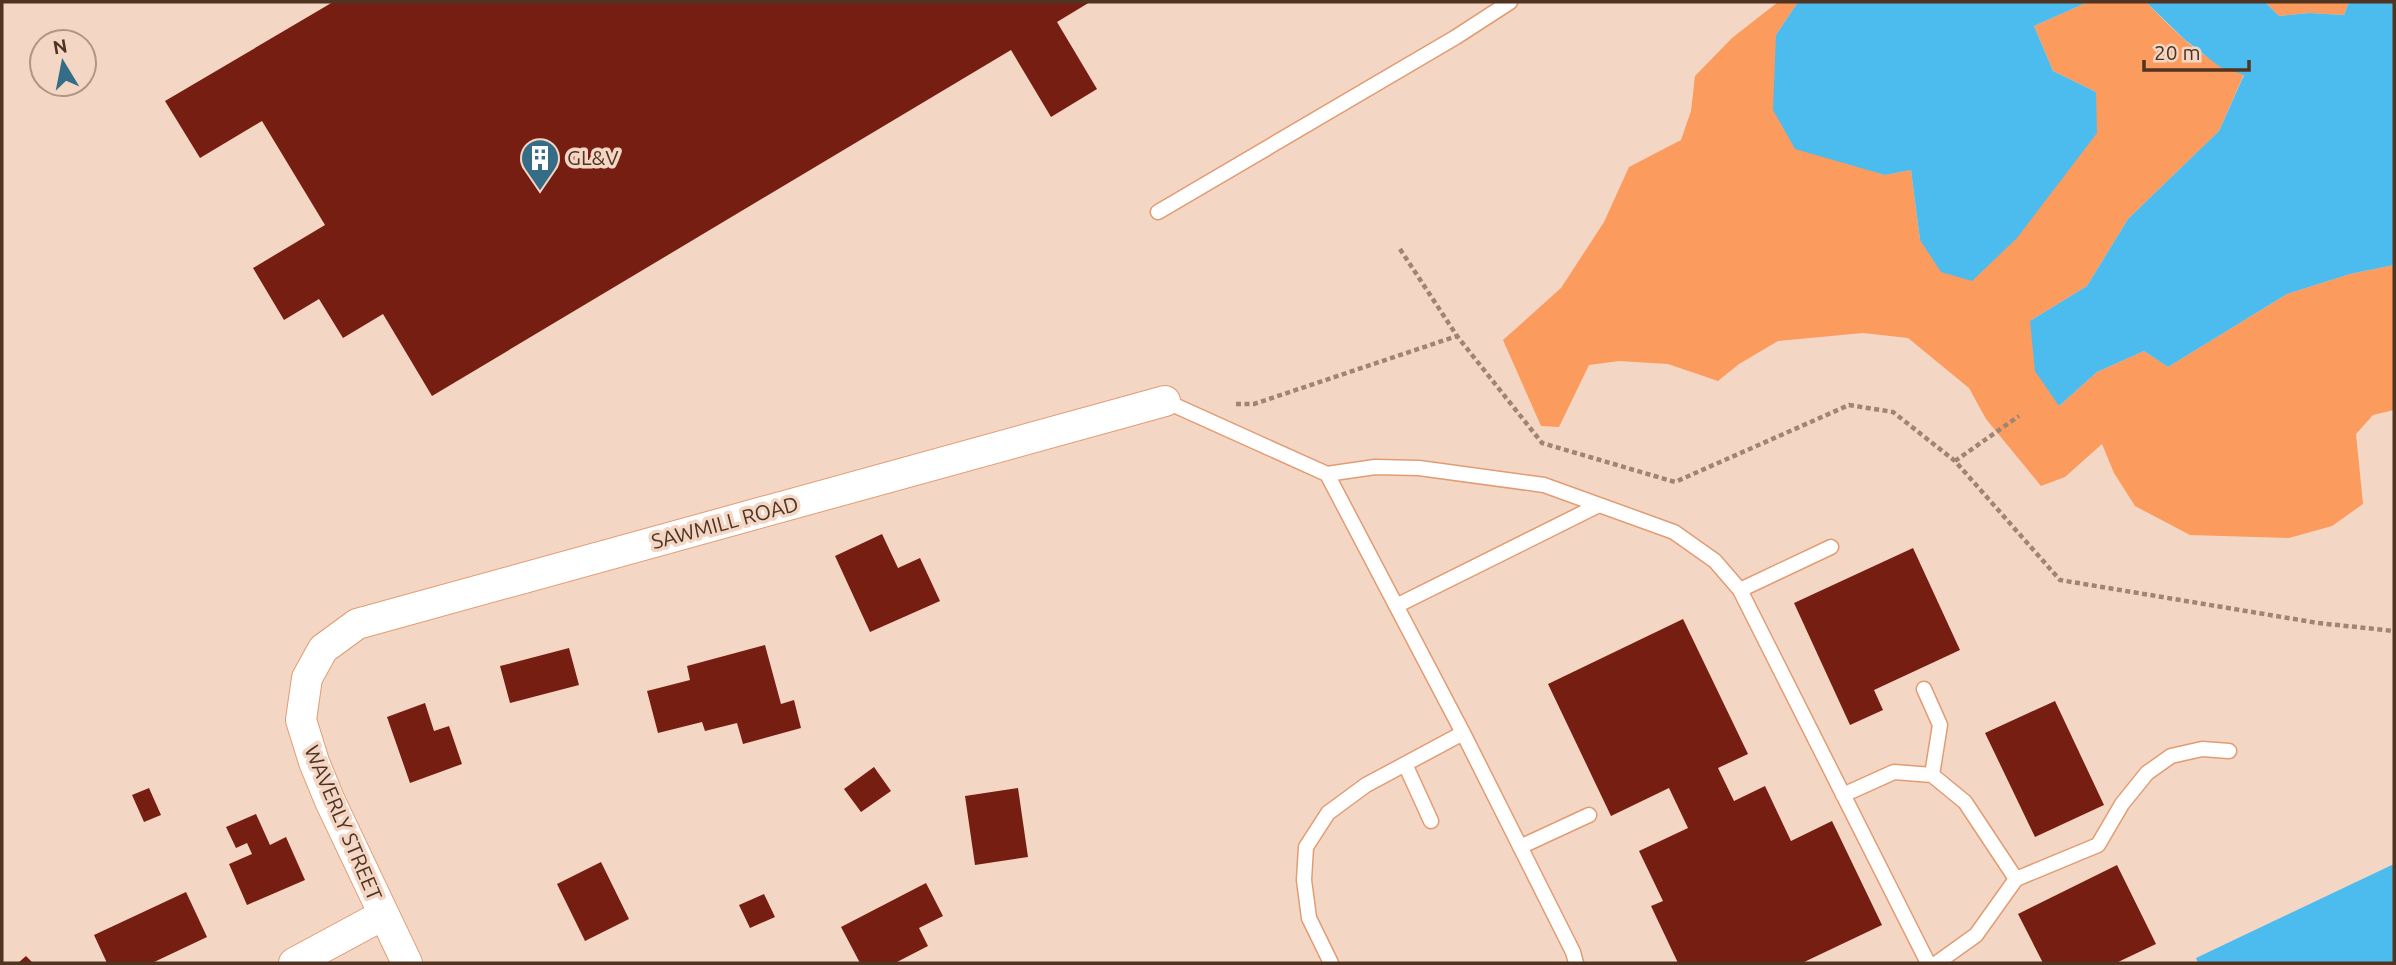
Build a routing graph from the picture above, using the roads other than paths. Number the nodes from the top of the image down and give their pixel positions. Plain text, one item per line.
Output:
1 (1510, 2) edge
2 (1158, 212) dead end
3 (1165, 401) joint
4 (1327, 474) junction
5 (1600, 505) junction
6 (1831, 547) dead end
7 (1740, 590) junction
8 (1396, 606) junction
9 (307, 678) joint
10 (1924, 689) dead end
11 (1462, 733) junction
12 (2229, 751) dead end
13 (1405, 764) junction
14 (1932, 775) junction
15 (1843, 795) junction
16 (1589, 815) dead end
17 (1431, 821) dead end
18 (1520, 847) junction
19 (2016, 879) junction
20 (383, 915) junction
21 (294, 963) edge
22 (407, 963) edge
23 (1331, 963) edge
24 (1576, 963) edge
25 (1928, 963) edge
26 (1937, 963) edge

1 - 2 lane
3 - 4 lane
3 - 9 street, SAWMILL ROAD
4 - 5 lane
4 - 8 lane
5 - 7 lane
5 - 8 lane
6 - 7 lane
7 - 15 lane
8 - 11 lane
9 - 20 street, WAVERLY STREET
10 - 14 lane
11 - 13 lane
11 - 18 lane
12 - 19 lane
13 - 17 lane
13 - 23 lane
14 - 15 lane
14 - 19 lane
15 - 25 lane
16 - 18 lane
18 - 24 lane
19 - 26 lane
20 - 21 street
20 - 22 street, WAVERLY STREET

